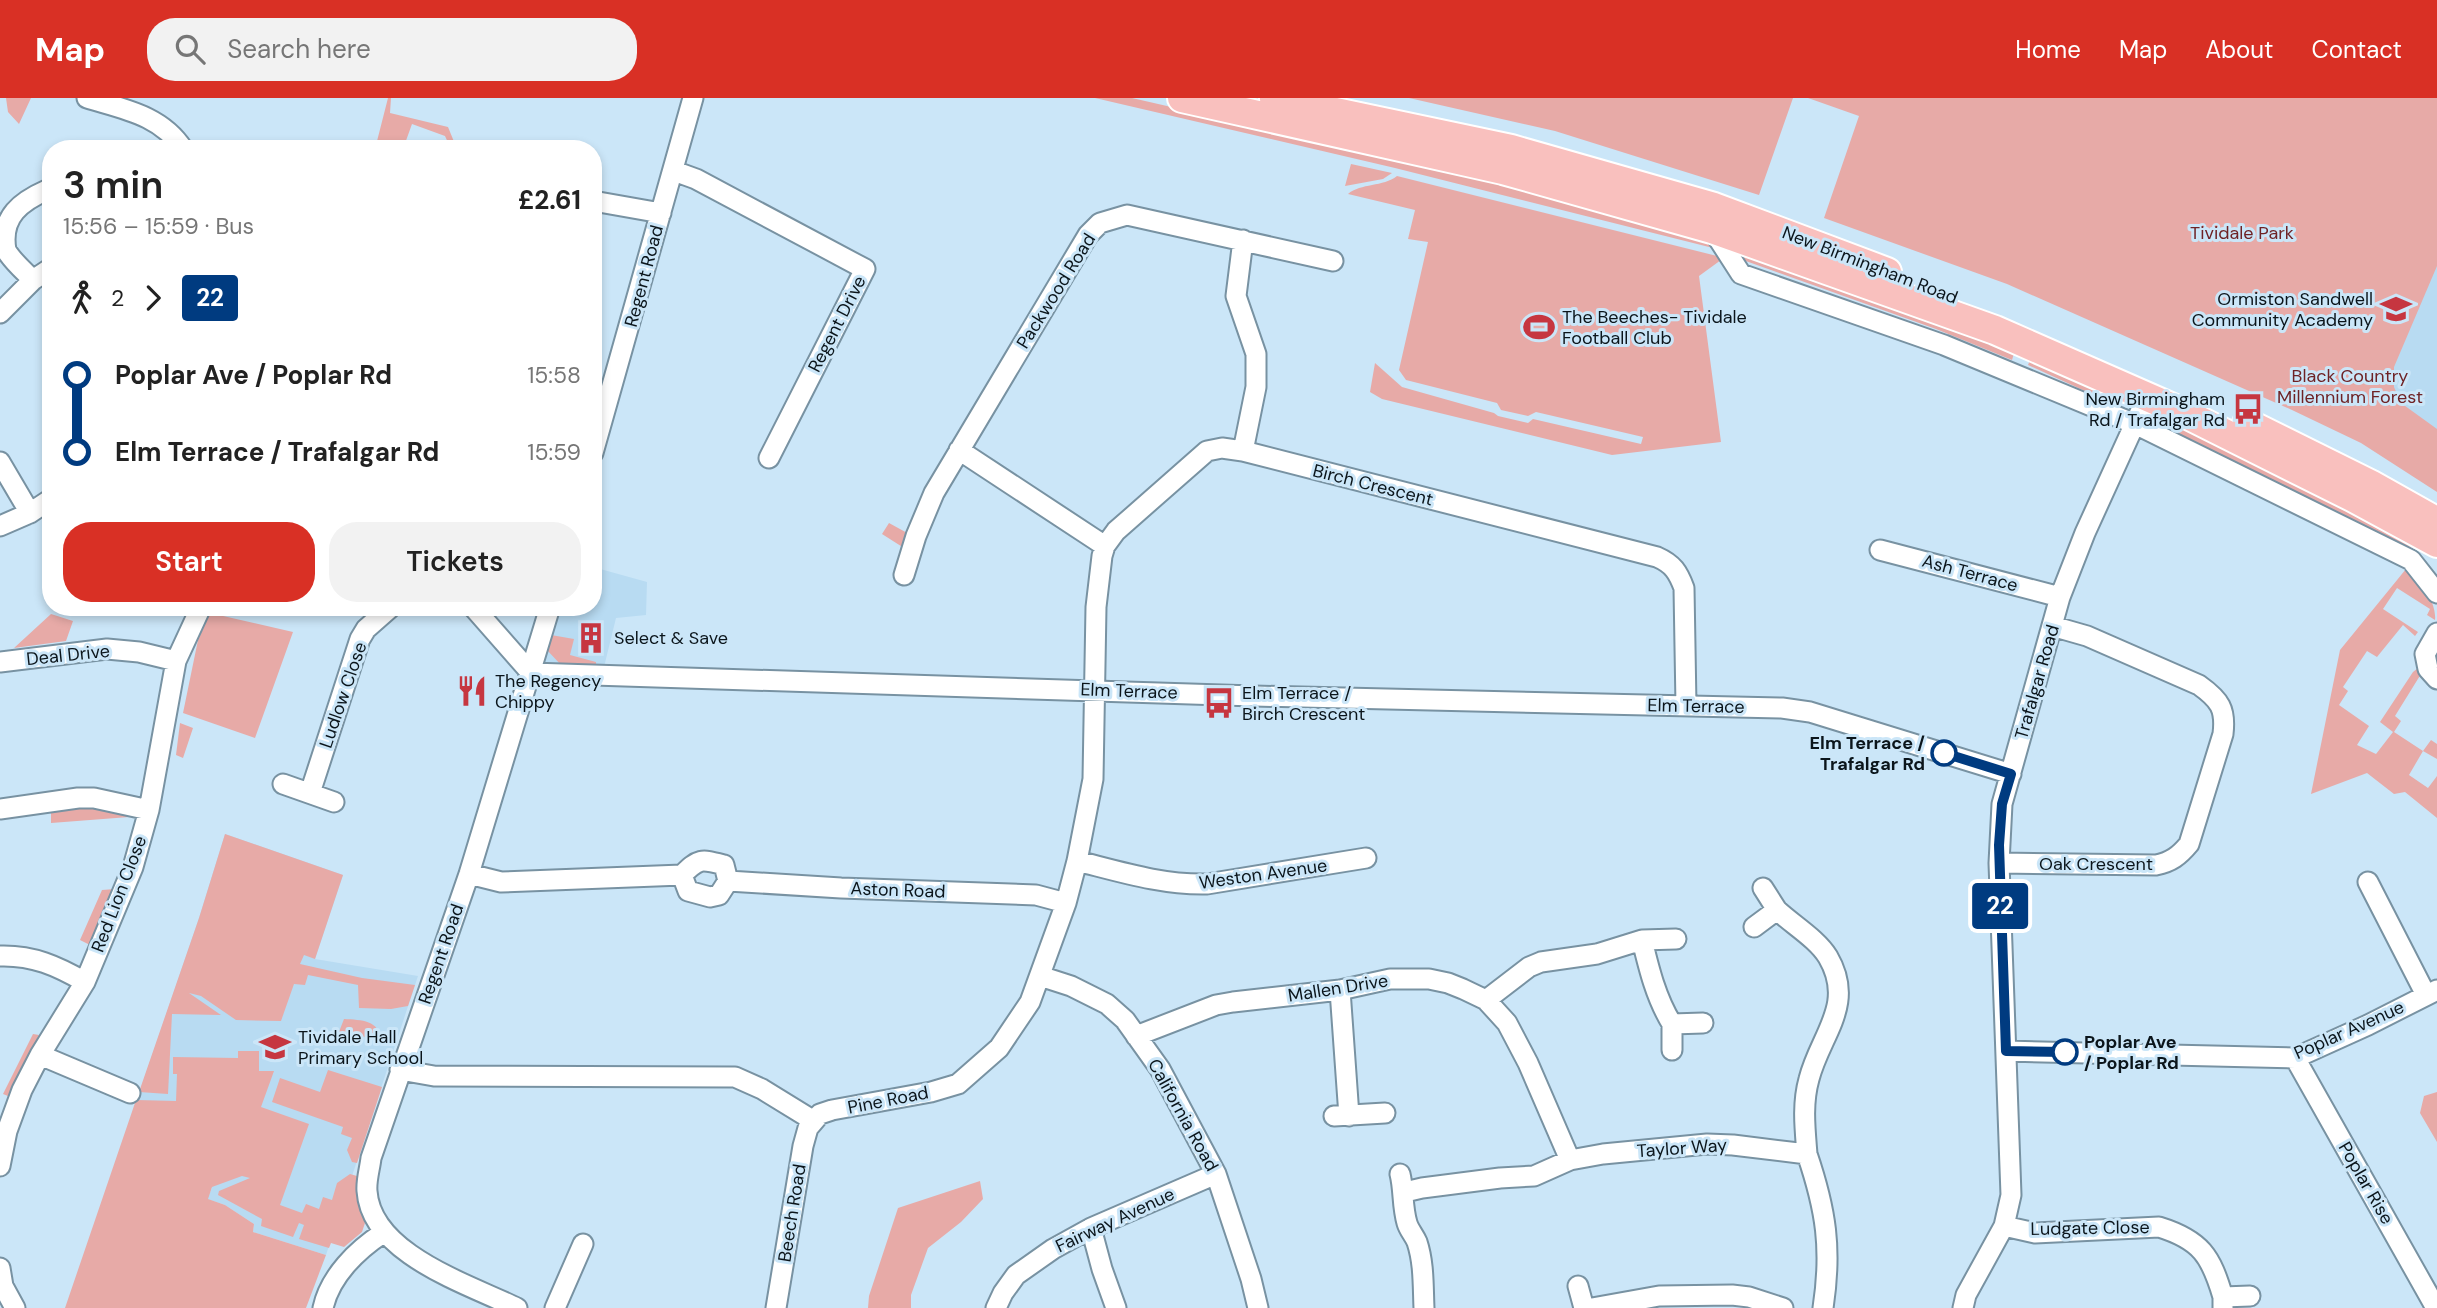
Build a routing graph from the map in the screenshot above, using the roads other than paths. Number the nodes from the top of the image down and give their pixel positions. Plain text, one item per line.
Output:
1 (88, 98) edge
2 (693, 98) edge
3 (1182, 98) edge
4 (1271, 98) edge
5 (176, 140) edge
6 (674, 171) junction
7 (42, 193) edge
8 (602, 203) edge
9 (661, 213) junction
10 (1712, 229) junction
11 (1242, 240) junction
12 (1333, 261) dead end
13 (42, 274) edge
14 (33, 280) junction
15 (0, 313) edge
16 (2151, 388) junction
17 (602, 421) edge
18 (2134, 424) junction
19 (959, 450) junction
20 (1243, 452) junction
21 (769, 458) dead end
22 (0, 462) edge
23 (42, 505) edge
24 (30, 513) junction
25 (2437, 522) edge
26 (0, 526) edge
27 (2437, 543) edge
28 (1105, 546) junction
29 (1880, 550) dead end
30 (904, 575) dead end
31 (2437, 593) edge
32 (2060, 597) junction
33 (197, 616) edge
34 (381, 616) edge
35 (481, 616) edge
36 (547, 616) edge
37 (2052, 626) junction
38 (2437, 632) edge
39 (176, 661) junction
40 (0, 662) edge
41 (531, 673) junction
42 (2437, 679) edge
43 (1094, 690) junction
44 (1686, 706) junction
45 (2011, 774) junction
46 (283, 784) dead end
47 (310, 793) junction
48 (334, 802) dead end
49 (0, 809) edge
50 (149, 810) junction
51 (1366, 858) dead end
52 (1077, 861) junction
53 (1999, 863) junction
54 (469, 874) junction
55 (682, 876) junction
56 (728, 881) junction
57 (2368, 882) dead end
58 (1763, 888) dead end
59 (1066, 903) junction
60 (1777, 910) junction
61 (1754, 927) dead end
62 (1676, 939) dead end
63 (1642, 940) junction
64 (0, 956) edge
65 (1040, 976) junction
66 (85, 982) junction
67 (1340, 990) junction
68 (2432, 992) edge
69 (1486, 1000) junction
70 (1703, 1023) dead end
71 (1672, 1024) junction
72 (1136, 1036) junction
73 (1672, 1050) dead end
74 (2006, 1051) junction
75 (40, 1055) junction
76 (2295, 1058) junction
77 (400, 1070) junction
78 (130, 1093) dead end
79 (1385, 1113) dead end
80 (814, 1121) junction
81 (4, 1126) edge
82 (1807, 1154) junction
83 (1570, 1160) junction
84 (0, 1166) edge
85 (1216, 1174) junction
86 (2004, 1226) junction
87 (1091, 1228) junction
88 (383, 1233) junction
89 (583, 1244) dead end
90 (0, 1268) edge
91 (1578, 1286) dead end
92 (2250, 1296) dead end
93 (2223, 1303) edge
94 (15, 1308) edge
95 (323, 1308) edge
96 (517, 1308) edge
97 (555, 1308) edge
98 (776, 1308) edge
99 (996, 1308) edge
100 (1116, 1308) edge
101 (1258, 1308) edge
102 (1424, 1308) edge
103 (1584, 1308) edge
104 (1592, 1308) edge
105 (1783, 1308) edge
106 (1823, 1308) edge
107 (1963, 1308) edge
108 (2436, 1308) edge

1 - 5 street
2 - 6 street, Regent Road
3 - 10 highway, New Birmingham Road
4 - 16 highway, New Birmingham Road
6 - 9 street, Regent Road
6 - 21 street, Regent Drive
7 - 14 street
8 - 9 street
9 - 17 street, Regent Road
10 - 16 highway, New Birmingham Road
10 - 18 street
11 - 12 street, Packwood Road
11 - 19 street, Packwood Road
11 - 20 street
13 - 14 street
14 - 15 street
16 - 18 street, Trafalgar Road
16 - 25 highway, New Birmingham Road
16 - 27 highway, New Birmingham Road
18 - 31 street
18 - 32 street, Trafalgar Road
19 - 28 street
19 - 30 street, Packwood Road
20 - 28 street, Birch Crescent
20 - 44 street, Birch Crescent
22 - 24 street
23 - 24 street
24 - 26 street
28 - 43 street
29 - 32 street, Ash Terrace
32 - 37 street, Trafalgar Road
33 - 39 street, Red Lion Close
34 - 47 street, Ludlow Close
35 - 41 street
36 - 41 street, Regent Road
37 - 45 street, Trafalgar Road
37 - 53 street, Oak Crescent
38 - 42 street
39 - 40 street, Deal Drive
39 - 50 street, Red Lion Close
41 - 43 street, Elm Terrace
41 - 54 street, Regent Road
43 - 44 street, Elm Terrace
43 - 52 street, Pine Road
44 - 45 street, Elm Terrace
45 - 53 street, Trafalgar Road
46 - 47 street
47 - 48 street
49 - 50 street
50 - 66 street, Red Lion Close
51 - 52 street, Weston Avenue
52 - 59 street, Pine Road
53 - 74 street, Trafalgar Road
54 - 55 street
54 - 77 street, Regent Road
55 - 56 street
55 - 56 street
56 - 59 street, Aston Road
57 - 68 street
58 - 60 street
59 - 65 street, Pine Road
60 - 61 street
60 - 82 street
62 - 63 street
63 - 69 street
63 - 71 street
64 - 66 street
65 - 72 street, California Road
65 - 80 street, Pine Road
66 - 75 street, Red Lion Close
67 - 69 street, Mallen Drive
67 - 72 street, Mallen Drive
67 - 79 street
68 - 76 street, Poplar Avenue
69 - 83 street, Mallen Drive
70 - 71 street
71 - 73 street
72 - 85 street, California Road
74 - 76 street, Poplar Avenue
74 - 86 street, Trafalgar Road
75 - 78 street
75 - 81 street, Red Lion Close
76 - 108 street, Poplar Rise
77 - 80 street
77 - 88 street, Regent Road
80 - 98 street, Beech Road
81 - 84 street, Red Lion Close
82 - 83 street, Taylor Way
82 - 106 street
83 - 102 street, Taylor Way
85 - 87 street, Fairway Avenue
85 - 101 street, California Road
86 - 93 street, Ludgate Close
86 - 107 street, Trafalgar Road
87 - 99 street, Fairway Avenue
87 - 100 street
88 - 95 street
88 - 96 street, Regent Road
89 - 97 street
90 - 94 street
91 - 103 street
92 - 93 street, Ludgate Close
104 - 105 street

